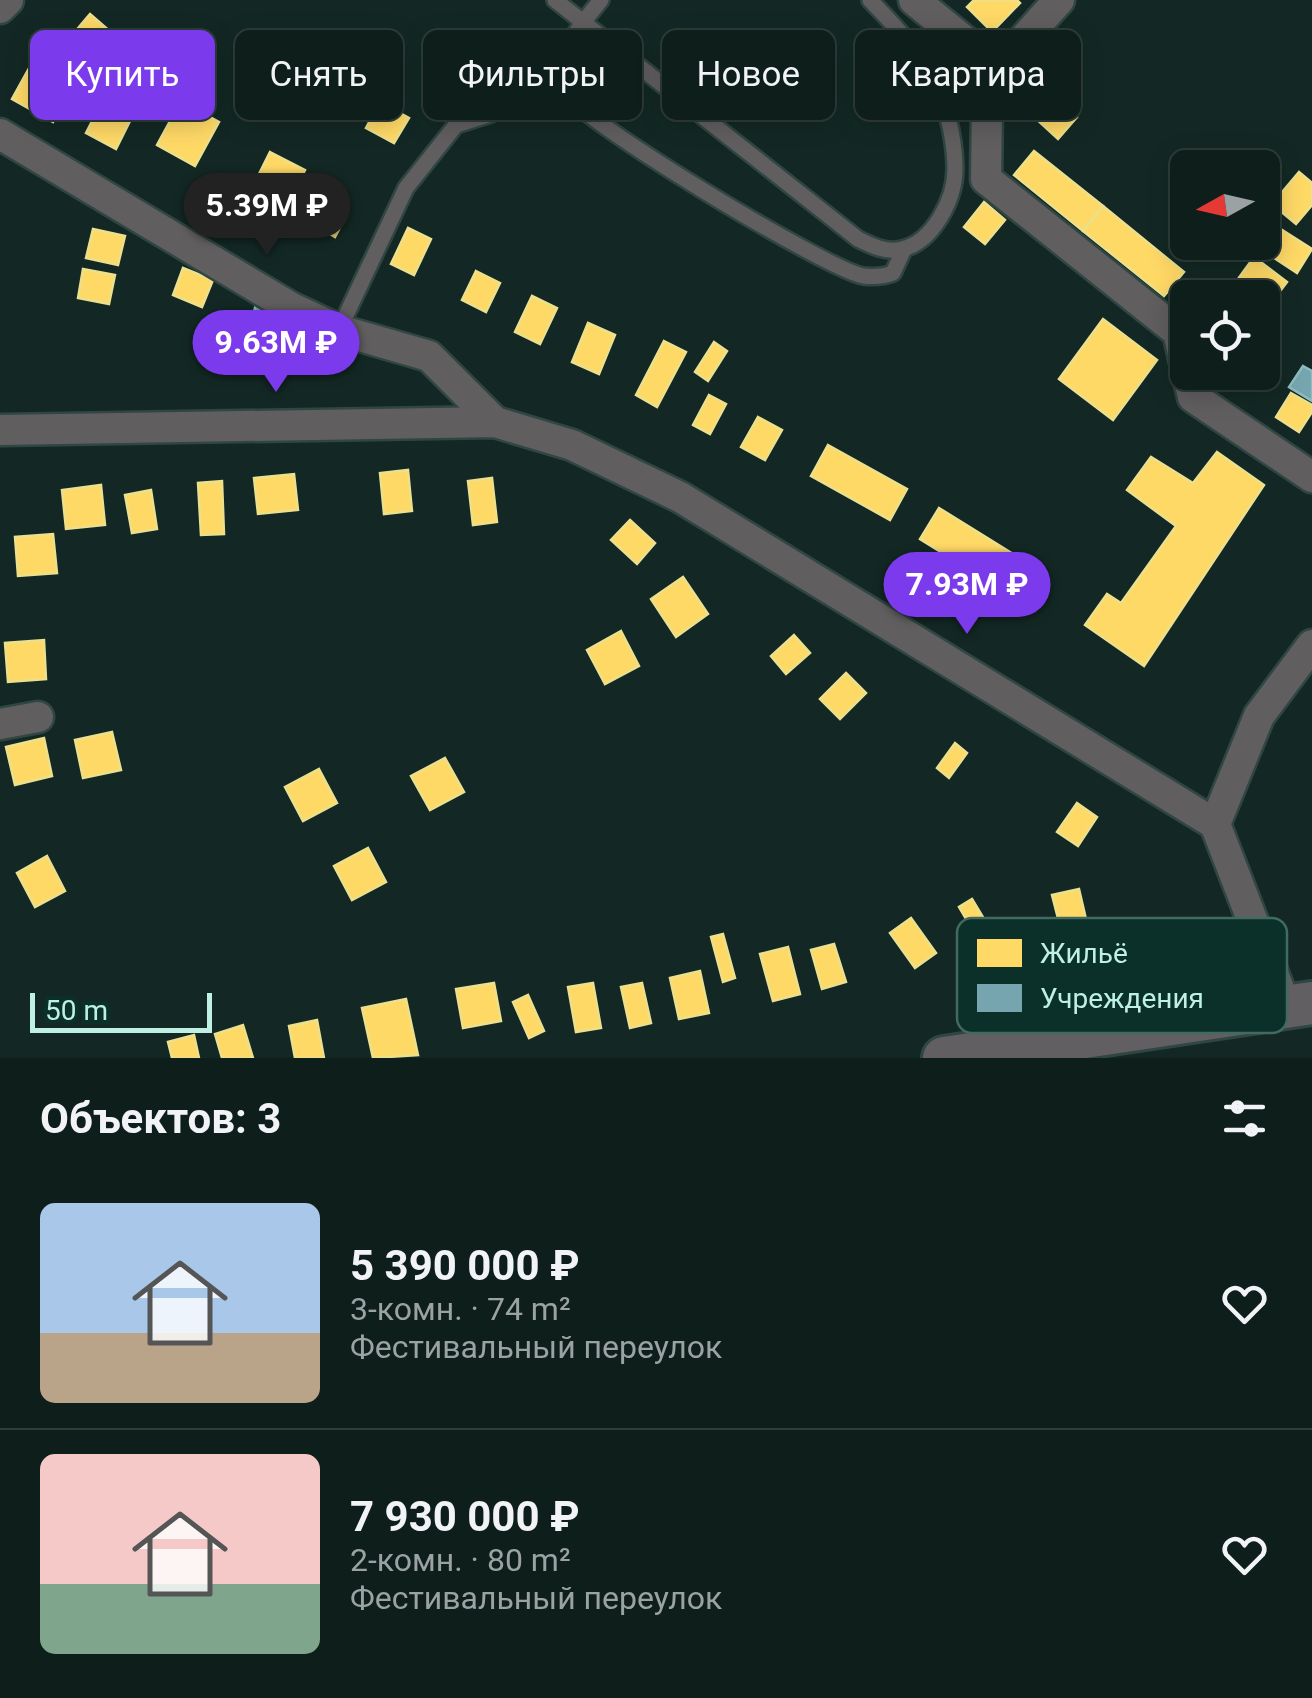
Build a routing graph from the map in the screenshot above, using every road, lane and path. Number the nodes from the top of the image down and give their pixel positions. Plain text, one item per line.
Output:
1 (8, 0) edge
2 (554, 0) edge
3 (601, 0) edge
4 (870, 0) edge
5 (914, 0) edge
6 (1059, 0) edge
7 (0, 8) edge
8 (583, 22) junction
9 (578, 30) edge
10 (951, 30) edge
11 (1032, 30) edge
12 (472, 120) edge
13 (597, 120) edge
14 (987, 120) edge
15 (0, 134) edge
16 (956, 171) junction
17 (986, 179) junction
18 (904, 249) junction
19 (338, 330) junction
20 (495, 422) junction
21 (0, 430) edge
22 (1312, 477) edge
23 (1312, 645) edge
24 (38, 716) dead end
25 (0, 724) edge
26 (1215, 824) junction
27 (1259, 918) edge
28 (1287, 979) edge
29 (1299, 1005) edge
30 (1187, 1033) edge
31 (1143, 1044) edge
32 (994, 1054) edge
33 (944, 1058) edge

1 - 7 street
2 - 8 lane
3 - 8 lane
4 - 16 lane
5 - 10 street
6 - 11 street
8 - 9 lane
8 - 18 lane
12 - 19 lane
13 - 18 lane
14 - 17 street
15 - 19 street
16 - 17 lane
16 - 18 lane
17 - 22 street
19 - 20 street
20 - 21 street
20 - 26 street
23 - 26 street
24 - 25 street
26 - 27 street
28 - 29 street
30 - 31 street
31 - 32 street
32 - 33 street

